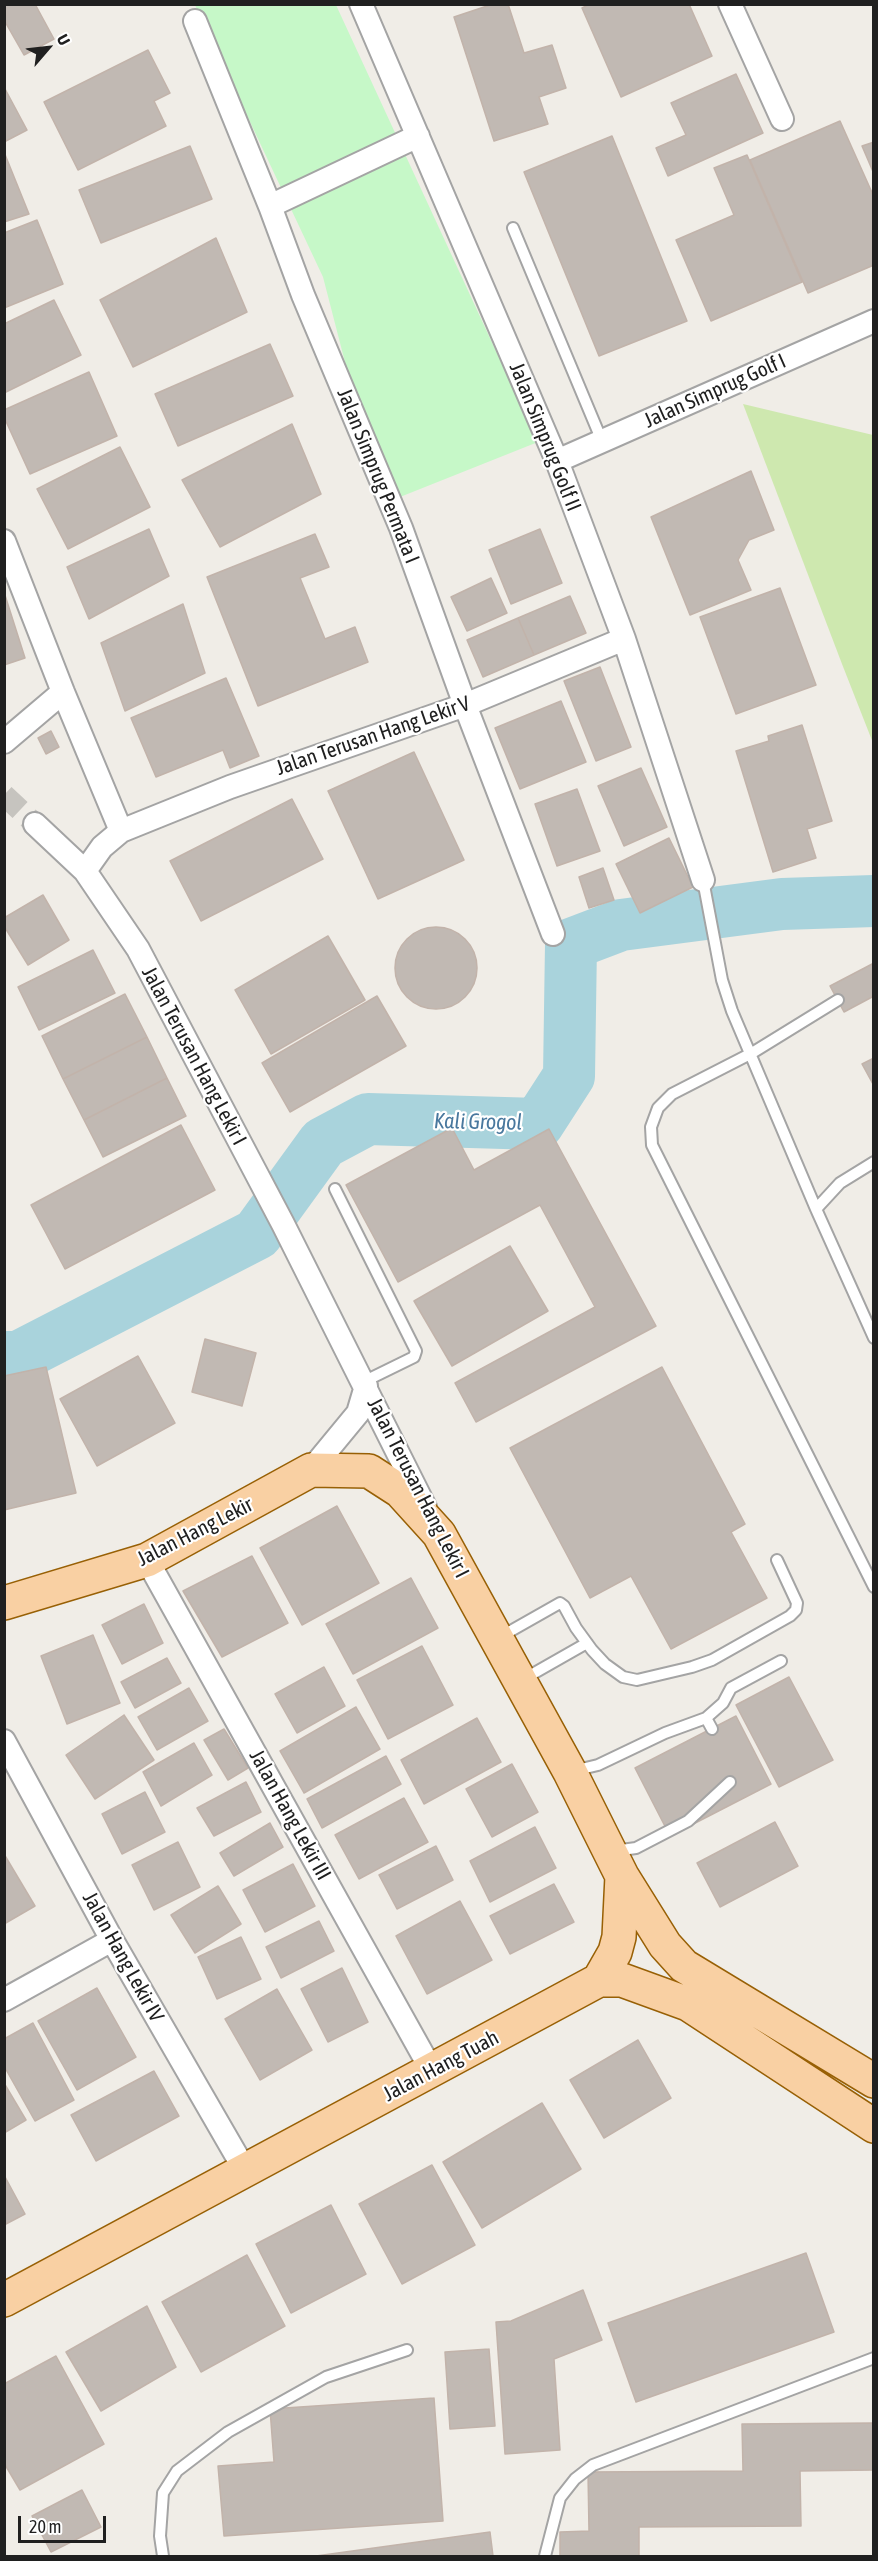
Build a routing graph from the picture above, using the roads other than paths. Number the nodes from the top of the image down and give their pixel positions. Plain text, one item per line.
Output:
1 (361, 4) edge
2 (730, 4) edge
3 (195, 21) dead end
4 (782, 119) dead end
5 (418, 136) junction
6 (270, 206) junction
7 (513, 228) dead end
8 (873, 321) edge
9 (602, 441) junction
10 (557, 461) junction
11 (4, 541) edge
12 (624, 639) junction
13 (63, 692) junction
14 (465, 705) junction
15 (4, 742) edge
16 (35, 824) tunnel mouth
17 (121, 831) junction
18 (84, 871) junction
19 (703, 880) joint
20 (553, 934) dead end
21 (838, 1000) dead end
22 (752, 1053) junction
23 (873, 1162) edge
24 (335, 1189) dead end
25 (816, 1209) junction
26 (873, 1338) edge
27 (364, 1384) junction
28 (311, 1470) junction
29 (439, 1534) junction
30 (147, 1560) junction
31 (777, 1560) dead end
32 (873, 1587) edge
33 (4, 1603) edge
34 (498, 1638) junction
35 (587, 1643) junction
36 (781, 1661) dead end
37 (520, 1681) junction
38 (706, 1718) junction
39 (712, 1729) dead end
40 (4, 1741) edge
41 (570, 1772) junction
42 (730, 1782) dead end
43 (616, 1864) junction
44 (112, 1940) junction
45 (598, 1980) junction
46 (4, 2000) edge
47 (432, 2071) junction
48 (873, 2080) edge
49 (873, 2126) edge
50 (246, 2172) junction
51 (4, 2300) edge
52 (407, 2349) dead end
53 (873, 2358) edge
54 (163, 2556) edge
55 (545, 2556) edge

1 - 5 street, Jalan Simprug Golf II
2 - 4 street
3 - 6 street, Jalan Simprug Permata I
5 - 6 street
5 - 10 street, Jalan Simprug Golf II
6 - 14 street, Jalan Simprug Permata I
7 - 9 lane
8 - 9 street, Jalan Simprug Golf I
9 - 10 street, Jalan Simprug Golf I
10 - 12 street, Jalan Simprug Golf II
11 - 13 street
12 - 14 street, Jalan Terusan Hang Lekir V
12 - 19 street, Jalan Simprug Golf II
13 - 15 street
13 - 17 street
14 - 17 street, Jalan Terusan Hang Lekir V
14 - 20 street, Jalan Simprug Permata I
16 - 18 street, Jalan Terusan Hang Lekir I
17 - 18 street, Jalan Terusan Hang Lekir V
18 - 27 street, Jalan Terusan Hang Lekir I
19 - 22 lane
21 - 22 lane
22 - 25 lane
22 - 32 lane
23 - 25 lane
24 - 27 lane
25 - 26 lane
27 - 28 street, Jalan Hang Lekir
27 - 29 street, Jalan Terusan Hang Lekir I
28 - 29 main road, Jalan Hang Lekir
28 - 30 main road, Jalan Hang Lekir
29 - 34 main road, Jalan Terusan Hang Lekir I
30 - 33 main road, Jalan Hang Lekir
30 - 47 street, Jalan Hang Lekir III
31 - 35 lane
34 - 35 lane
34 - 37 main road, Jalan Terusan Hang Lekir I
35 - 37 lane
36 - 38 lane
37 - 41 main road, Jalan Terusan Hang Lekir I
38 - 39 lane
38 - 41 lane
40 - 44 street, Jalan Hang Lekir IV
41 - 43 main road, Jalan Terusan Hang Lekir I
42 - 43 lane
43 - 45 main road
43 - 48 main road, Jalan Terusan Hang Lekir I
44 - 46 street
44 - 50 street, Jalan Hang Lekir IV
45 - 47 main road, Jalan Hang Tuah
45 - 49 main road
47 - 50 main road, Jalan Hang Tuah
50 - 51 main road, Jalan Hang Tuah
52 - 54 lane
53 - 55 lane

